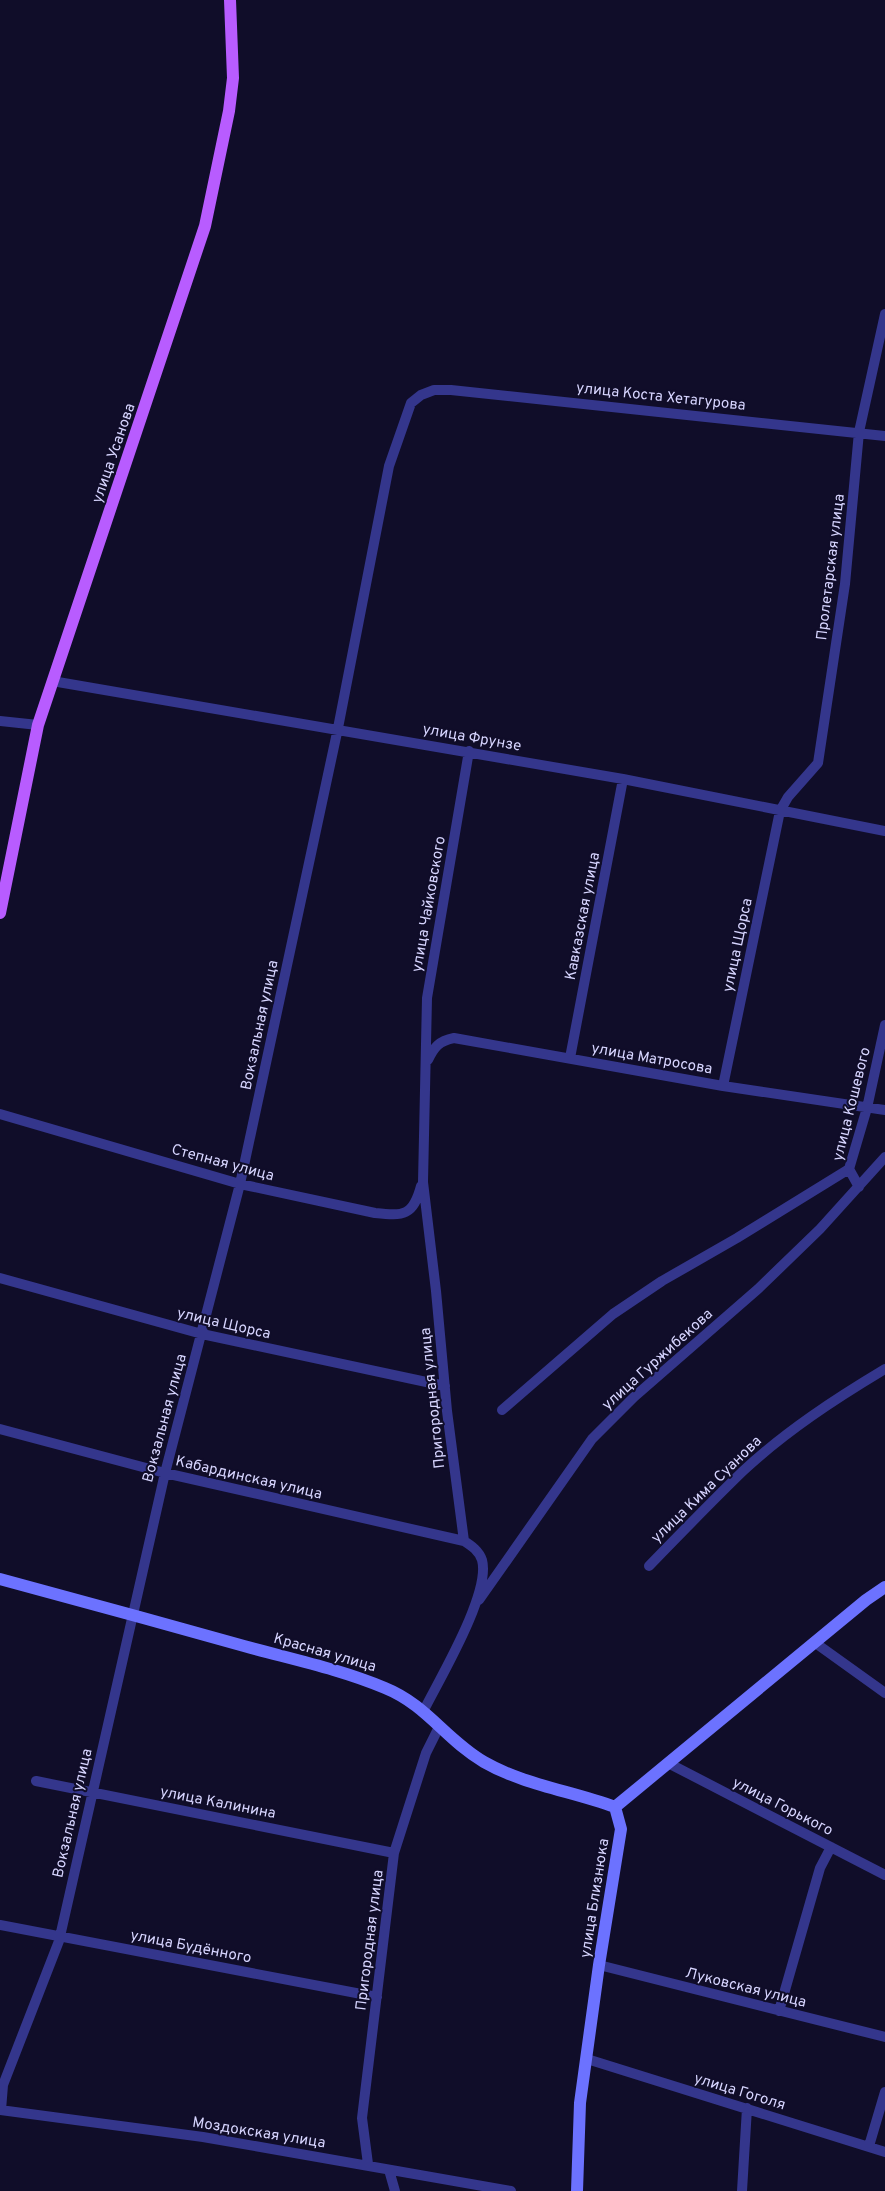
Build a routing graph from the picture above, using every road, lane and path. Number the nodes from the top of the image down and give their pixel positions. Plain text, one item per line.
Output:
1 (230, 0) edge
2 (885, 314) edge
3 (434, 390) joint
4 (859, 432) junction
5 (885, 436) edge
6 (52, 681) junction
7 (0, 721) edge
8 (38, 725) junction
9 (338, 728) junction
10 (469, 751) junction
11 (624, 779) junction
12 (780, 811) junction
13 (885, 831) edge
14 (0, 913) edge
15 (885, 1025) edge
16 (570, 1058) junction
17 (426, 1064) junction
18 (723, 1086) junction
19 (867, 1108) junction
20 (885, 1110) edge
21 (0, 1114) edge
22 (885, 1156) edge
23 (848, 1168) junction
24 (423, 1182) junction
25 (240, 1184) junction
26 (859, 1187) junction
27 (0, 1278) edge
28 (202, 1334) junction
29 (885, 1369) edge
30 (445, 1386) junction
31 (502, 1410) dead end
32 (0, 1429) edge
33 (165, 1473) junction
34 (464, 1541) junction
35 (649, 1566) dead end
36 (0, 1579) edge
37 (885, 1587) edge
38 (475, 1606) junction
39 (132, 1615) junction
40 (814, 1642) junction
41 (885, 1693) edge
42 (424, 1710) junction
43 (439, 1727) junction
44 (668, 1763) junction
45 (36, 1781) dead end
46 (92, 1792) junction
47 (615, 1807) junction
48 (831, 1847) junction
49 (394, 1853) junction
50 (885, 1875) edge
51 (0, 1925) edge
52 (60, 1937) junction
53 (599, 1965) junction
54 (377, 1997) junction
55 (779, 2010) junction
56 (885, 2038) edge
57 (586, 2059) junction
58 (885, 2092) edge
59 (747, 2108) junction
60 (0, 2110) edge
61 (869, 2146) junction
62 (885, 2152) edge
63 (368, 2164) junction
64 (389, 2170) junction
65 (395, 2191) edge
66 (511, 2191) edge
67 (576, 2191) edge
68 (742, 2191) edge

1 - 6 main road, улица Усанова
2 - 4 street, Пролетарская улица
3 - 4 street, улица Коста Хетагурова
3 - 9 street, Вокзальная улица
4 - 5 street, улица Коста Хетагурова
4 - 12 street, Пролетарская улица
6 - 8 main road, улица Усанова
6 - 9 street, улица Фрунзе
7 - 8 street
8 - 14 main road, улица Усанова
9 - 10 street, улица Фрунзе
9 - 25 street, Вокзальная улица
10 - 11 street, улица Фрунзе
10 - 17 street, улица Чайковского
11 - 12 street, улица Фрунзе
11 - 16 street, Кавказская улица
12 - 13 street, улица Фрунзе
12 - 18 street, улица Щорса
15 - 19 street, улица Кошевого
16 - 17 street, улица Матросова
16 - 18 street, улица Матросова
17 - 24 street, Пригородная улица
18 - 19 street, улица Матросова
19 - 20 street, улица Матросова
19 - 23 street, улица Кошевого
21 - 25 street, Степная улица
22 - 26 street, улица Гуржибекова
23 - 26 street, улица Кошевого
23 - 31 street
24 - 25 street, Степная улица
24 - 30 street, Пригородная улица
25 - 28 street, Вокзальная улица
26 - 38 street, улица Гуржибекова
27 - 28 street, улица Щорса
28 - 30 street, улица Щорса
28 - 33 street, Вокзальная улица
29 - 35 street, улица Кима Суанова
30 - 34 street, Пригородная улица
32 - 33 street, Кабардинская улица
33 - 34 street, Кабардинская улица
33 - 39 street, Вокзальная улица
34 - 38 street
36 - 39 street, Красная улица
37 - 40 street
38 - 42 street
39 - 42 street, Красная улица
39 - 46 street, Вокзальная улица
40 - 41 street
40 - 44 street
42 - 43 street, Красная улица
43 - 47 street, Красная улица
43 - 49 street, Пригородная улица
44 - 47 street
44 - 48 street, улица Горького
45 - 46 street, улица Калинина
46 - 49 street, улица Калинина
46 - 52 street, Вокзальная улица
47 - 53 street, улица Близнюка
48 - 50 street, улица Горького
48 - 55 street
49 - 54 street, Пригородная улица
51 - 52 street, улица Будённого
52 - 54 street, улица Будённого
52 - 60 street, Вокзальная улица
53 - 55 street, Луковская улица
53 - 57 street, улица Близнюка
54 - 63 street, Пригородная улица
55 - 56 street, Луковская улица
57 - 59 street, улица Гоголя
57 - 67 street, улица Близнюка
58 - 61 street
59 - 61 street, улица Гоголя
59 - 68 street
60 - 63 street, Моздокская улица
61 - 62 street, улица Гоголя
63 - 64 street, Моздокская улица
64 - 65 street
64 - 66 street, Моздокская улица

